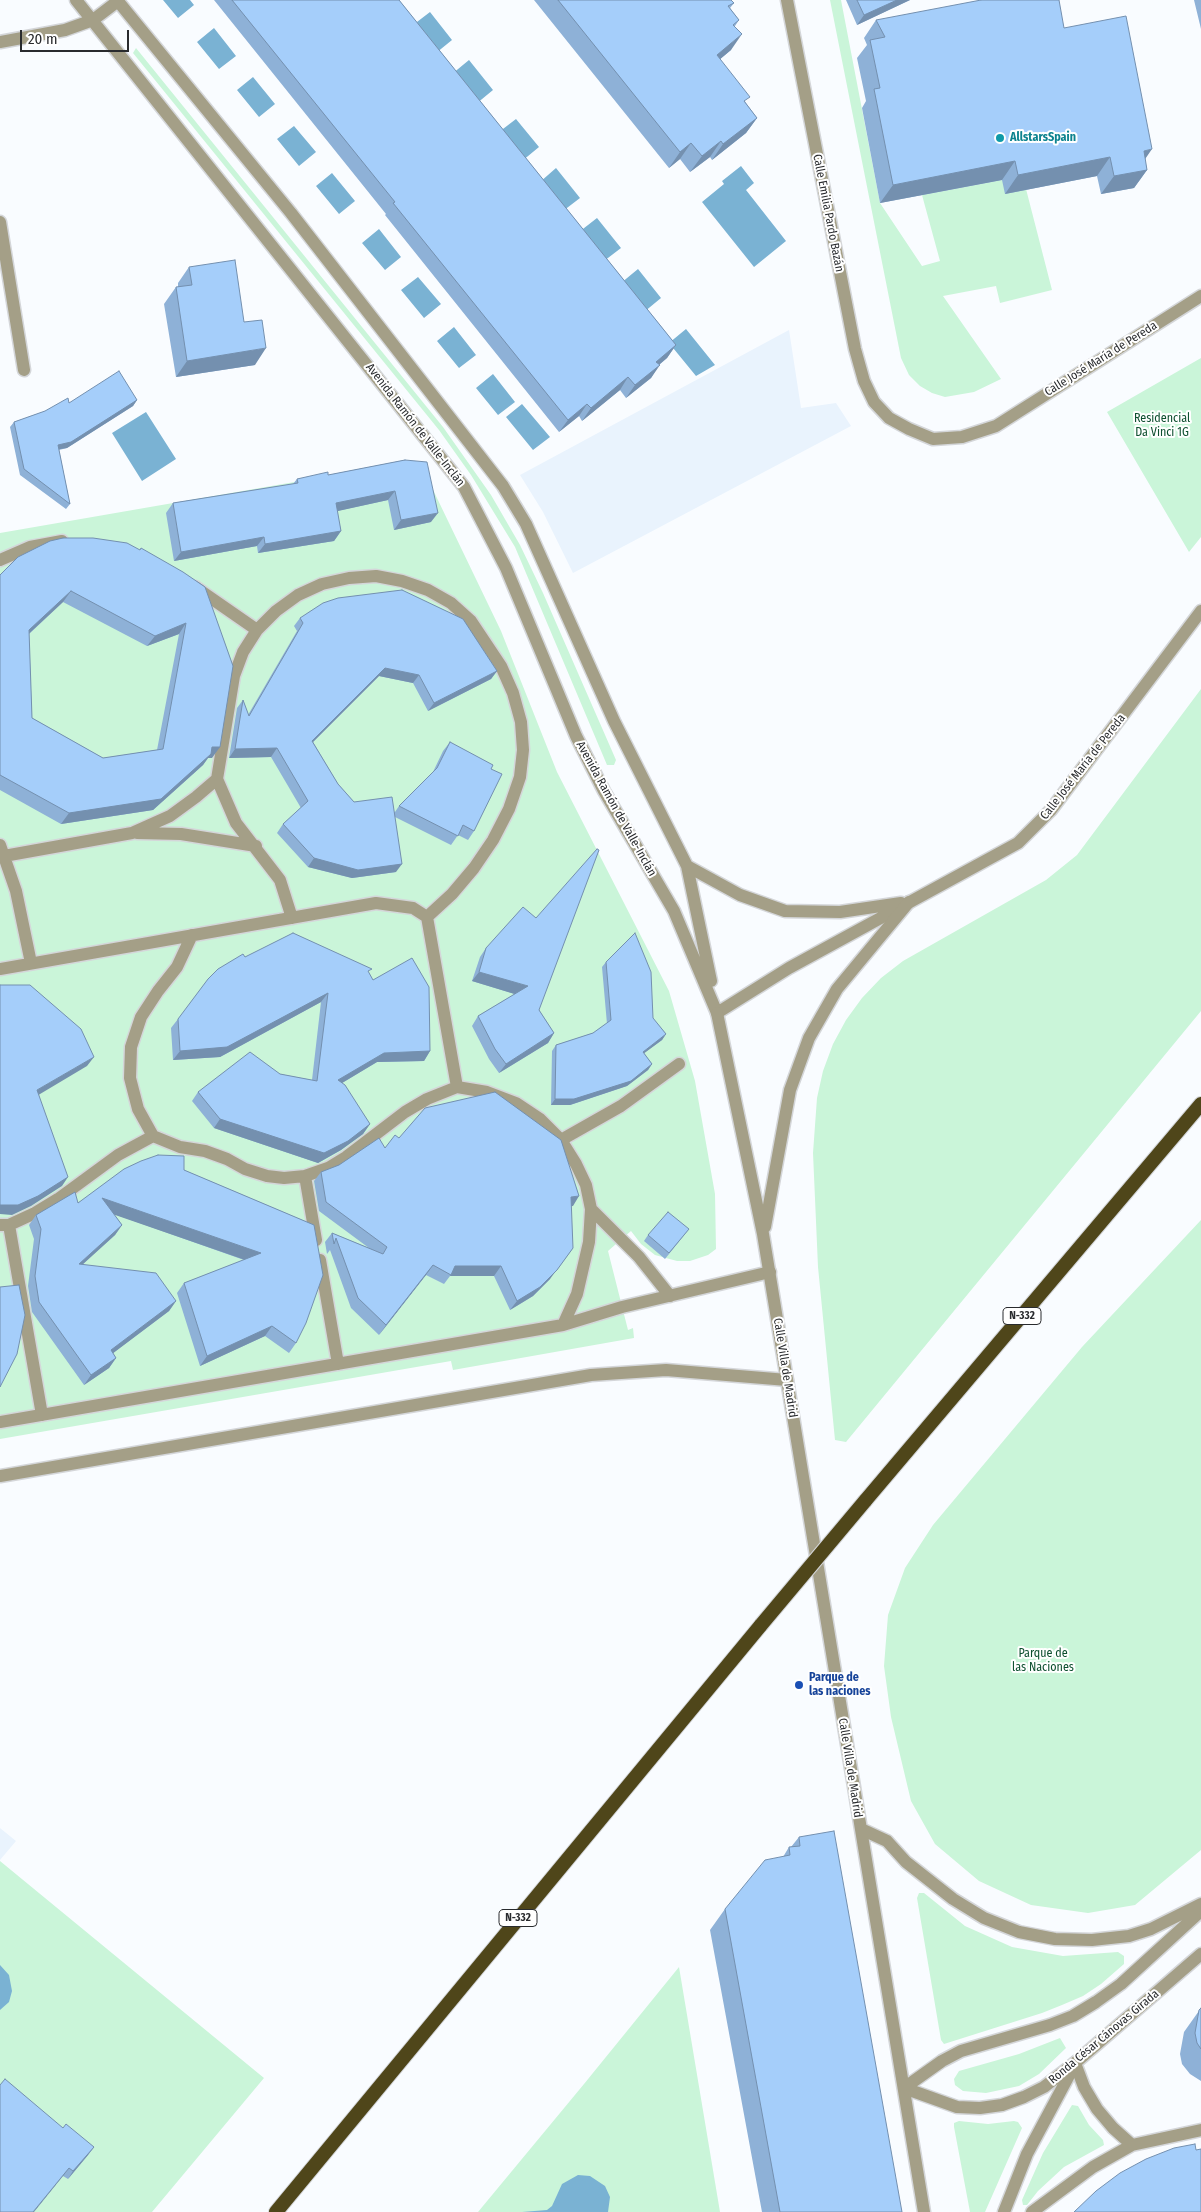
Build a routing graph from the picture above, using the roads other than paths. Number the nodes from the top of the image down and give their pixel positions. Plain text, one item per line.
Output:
1 (76, 0) edge
2 (787, 0) edge
3 (117, 1) edge
4 (93, 20) junction
5 (0, 42) edge
6 (0, 222) edge
7 (1201, 296) edge
8 (24, 370) dead end
9 (889, 418) joint
10 (71, 540) edge
11 (0, 560) edge
12 (182, 577) edge
13 (1201, 611) edge
14 (257, 630) junction
15 (217, 779) junction
16 (132, 832) junction
17 (256, 846) junction
18 (2, 850) edge
19 (687, 866) junction
20 (908, 902) junction
21 (427, 917) junction
22 (292, 918) junction
23 (192, 936) junction
24 (32, 963) junction
25 (0, 969) edge
26 (717, 1013) junction
27 (679, 1064) dead end
28 (457, 1088) junction
29 (1201, 1104) edge
30 (1201, 1109) edge
31 (1178, 1132) junction
32 (153, 1136) junction
33 (561, 1140) junction
34 (305, 1176) junction
35 (591, 1208) junction
36 (4, 1225) edge
37 (763, 1234) junction
38 (770, 1272) junction
39 (670, 1296) junction
40 (564, 1325) junction
41 (338, 1364) junction
42 (787, 1380) junction
43 (42, 1415) junction
44 (0, 1422) edge
45 (0, 1476) edge
46 (861, 1829) junction
47 (1201, 1904) edge
48 (1201, 1911) edge
49 (1201, 1954) edge
50 (1075, 2063) junction
51 (904, 2088) junction
52 (1201, 2130) edge
53 (1132, 2145) junction
54 (276, 2212) edge
55 (924, 2212) edge
56 (1004, 2212) edge
57 (1032, 2212) edge

1 - 4 street, Avenida Ramón de Valle-Inclán
2 - 9 street, Calle Emilia Pardo Bazán
3 - 4 street
3 - 19 street
4 - 5 street
4 - 26 street, Avenida Ramón de Valle-Inclán
6 - 8 street
7 - 9 street, Calle José María de Pereda
10 - 11 street
12 - 14 street
13 - 20 street, Calle José María de Pereda
14 - 15 street
14 - 21 street
15 - 16 street
15 - 17 street
16 - 17 street
16 - 18 street
17 - 22 street
18 - 24 street
19 - 20 street, Calle José María de Pereda
19 - 26 street
20 - 26 street, Calle José María de Pereda
20 - 37 street
21 - 22 street
21 - 28 street
22 - 23 street
23 - 24 street
23 - 32 street
24 - 25 street
26 - 37 street, Calle Villa de Madrid
27 - 33 street
28 - 33 street
28 - 34 street
29 - 31 highway, N-332
30 - 31 highway
31 - 54 highway, N-332, bridge
32 - 34 street
32 - 36 street
33 - 35 street
34 - 41 street
35 - 39 street
35 - 40 street
36 - 43 street
37 - 38 street, Calle Villa de Madrid
38 - 39 street
38 - 42 street, Calle Villa de Madrid
39 - 40 street
40 - 41 street
41 - 43 street
42 - 45 street
42 - 46 street, Calle Villa de Madrid
43 - 44 street
46 - 47 street
46 - 51 street, Calle Villa de Madrid
48 - 51 street
49 - 50 street, Ronda César Cánovas Girada
50 - 51 street, Ronda César Cánovas Girada
50 - 53 street
50 - 56 street
51 - 55 street, Calle Villa de Madrid
52 - 53 street
53 - 57 street

